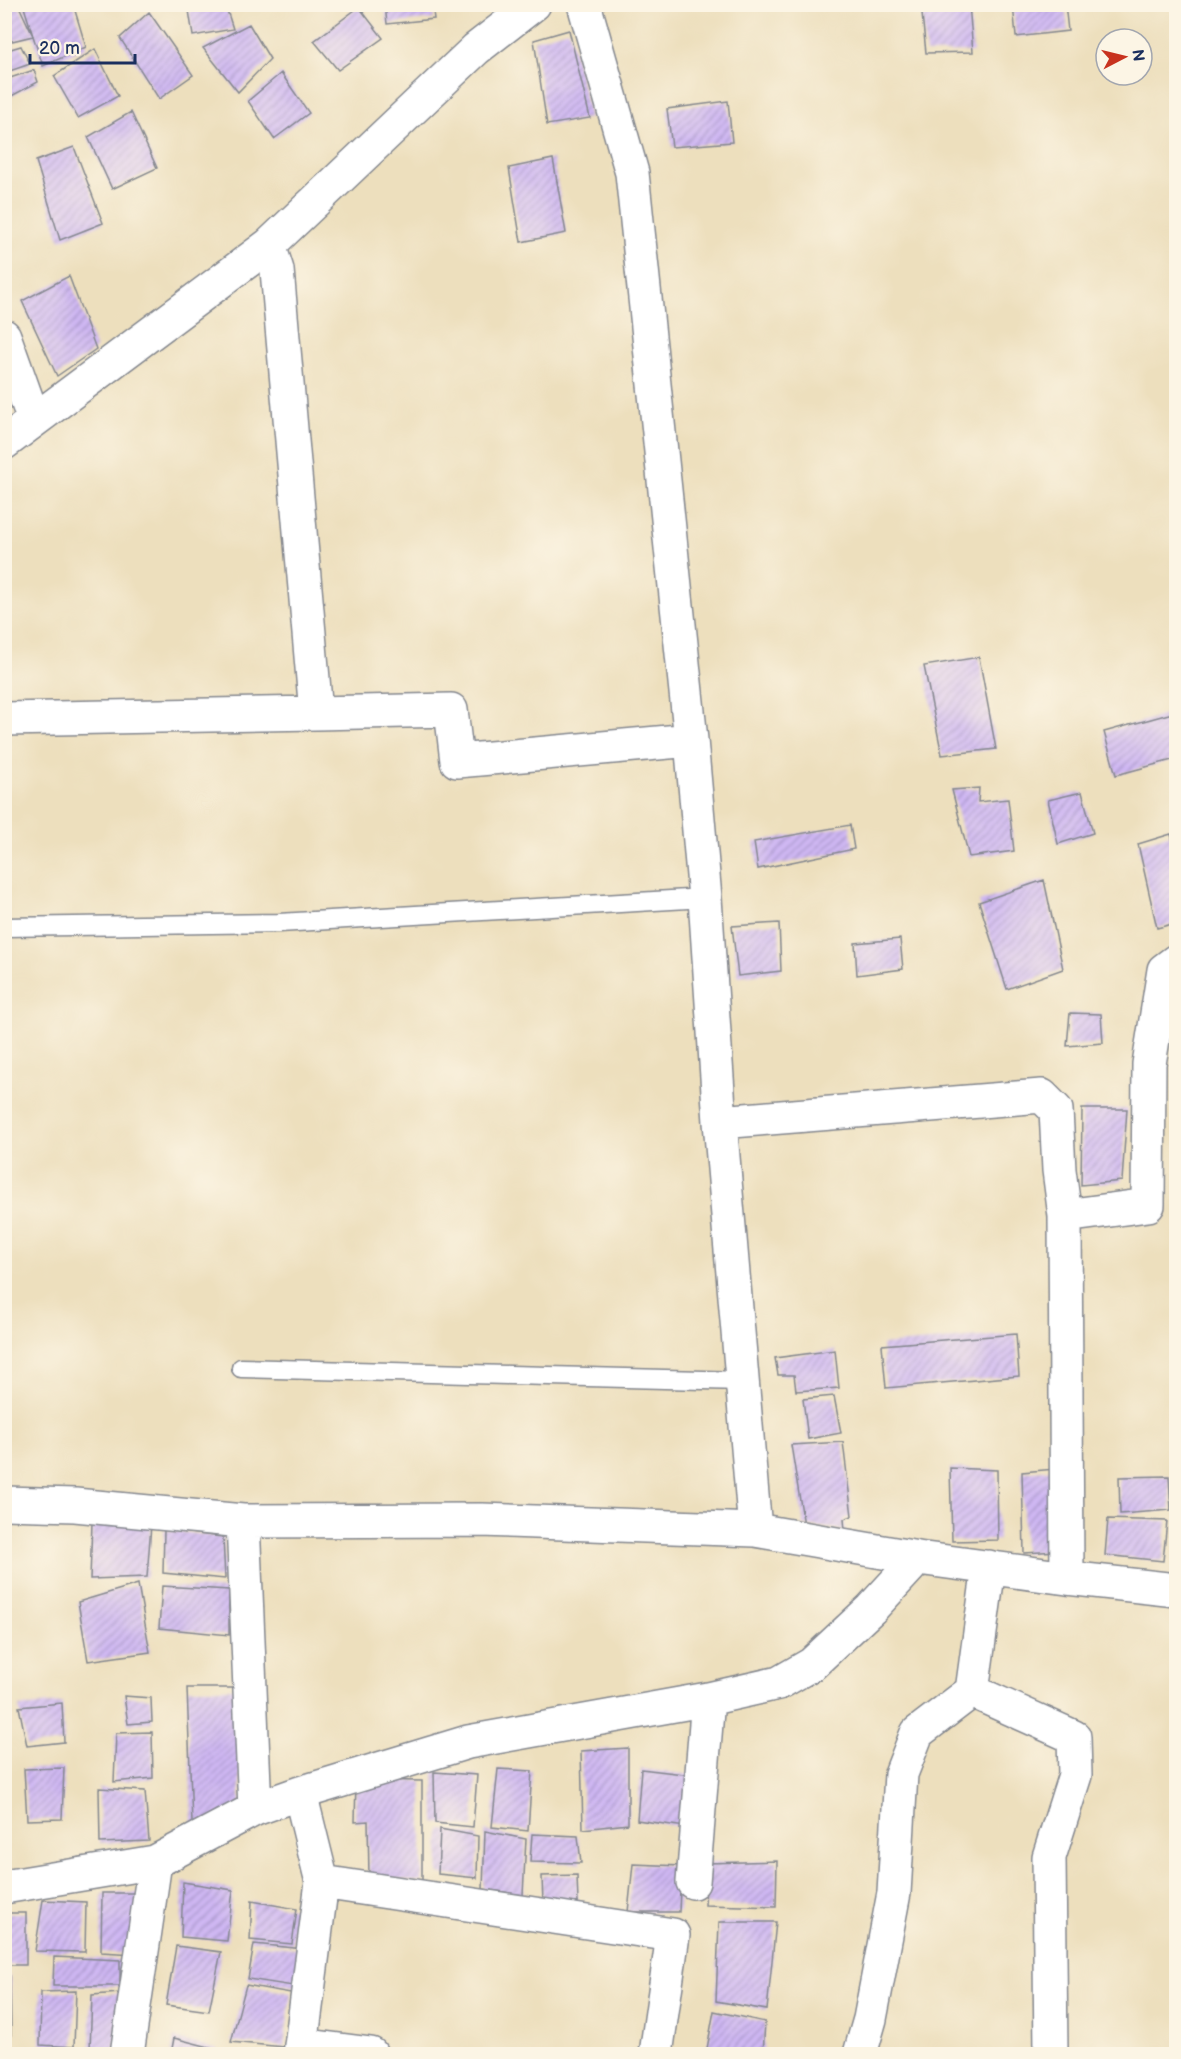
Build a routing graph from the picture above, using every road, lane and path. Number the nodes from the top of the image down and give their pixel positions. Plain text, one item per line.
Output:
1 (534, 4) edge
2 (584, 4) edge
3 (269, 245) junction
4 (4, 336) edge
5 (34, 420) junction
6 (4, 443) edge
7 (316, 713) junction
8 (4, 719) edge
9 (691, 740) junction
10 (705, 898) junction
11 (4, 927) edge
12 (1176, 961) edge
13 (720, 1122) junction
14 (1065, 1216) junction
15 (241, 1368) dead end
16 (742, 1381) junction
17 (4, 1503) edge
18 (243, 1521) junction
19 (755, 1530) junction
20 (918, 1558) junction
21 (988, 1567) junction
22 (1067, 1578) junction
23 (1176, 1590) edge
24 (972, 1691) junction
25 (708, 1699) junction
26 (300, 1793) junction
27 (255, 1809) junction
28 (156, 1862) junction
29 (322, 1882) junction
30 (693, 1882) dead end
31 (4, 1887) edge
32 (300, 2050) edge
33 (127, 2055) edge
34 (371, 2055) edge
35 (656, 2055) edge
36 (860, 2055) edge
37 (1051, 2055) edge

1 - 3 street
2 - 9 street
3 - 5 street
3 - 7 street
4 - 5 street
5 - 6 street
7 - 8 street
7 - 9 street
9 - 10 street
10 - 11 lane
10 - 13 street
12 - 14 street
13 - 14 street
13 - 16 street
14 - 22 street
15 - 16 lane
16 - 19 street
17 - 18 street
18 - 19 street
18 - 27 street
19 - 20 street
20 - 21 street
20 - 25 street
21 - 22 street
21 - 24 street
22 - 23 street
24 - 36 street
24 - 37 street
25 - 26 street
25 - 30 street
26 - 27 street
26 - 29 street
27 - 28 street
28 - 31 street
28 - 33 street
29 - 32 street
29 - 35 street
32 - 34 street

